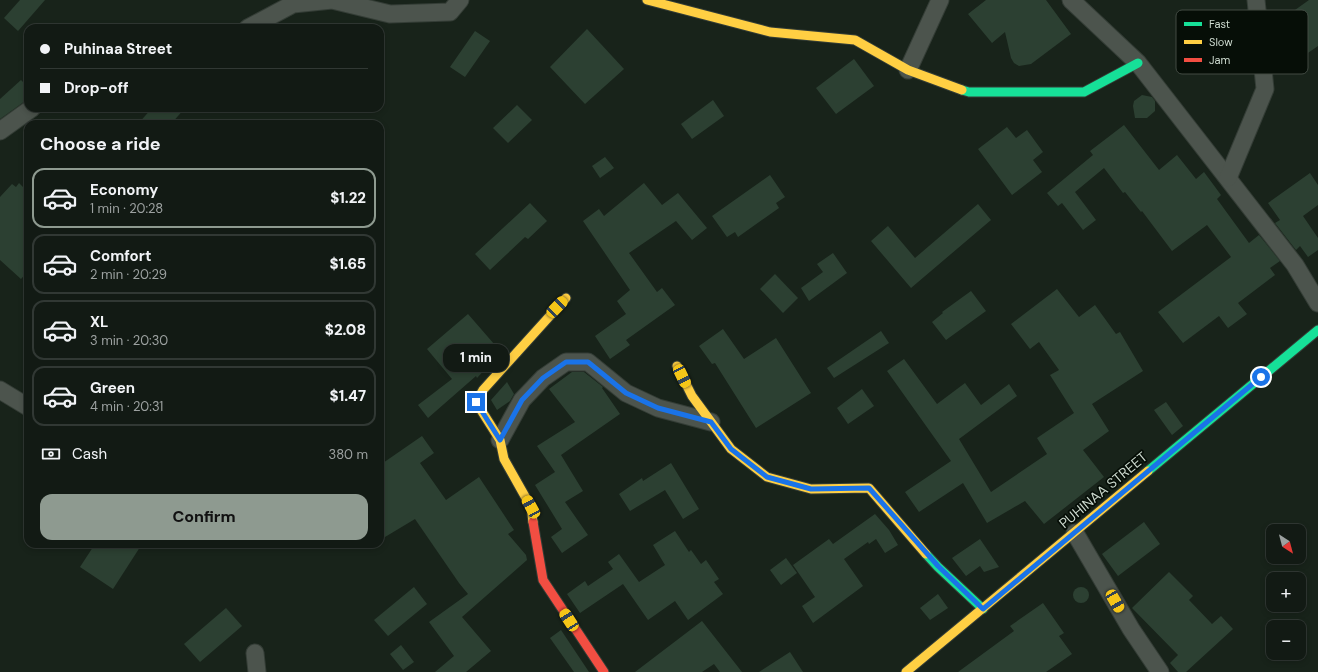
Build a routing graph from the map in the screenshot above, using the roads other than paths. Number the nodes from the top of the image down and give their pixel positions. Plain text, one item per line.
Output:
1 (460, 0) edge
2 (647, 0) edge
3 (940, 0) edge
4 (1071, 0) edge
5 (1256, 0) edge
6 (292, 2) edge
7 (1257, 10) edge
8 (255, 24) edge
9 (1138, 63) junction
10 (908, 70) junction
11 (1263, 74) edge
12 (26, 112) edge
13 (0, 131) edge
14 (1228, 178) junction
15 (566, 298) dead end
16 (1318, 303) edge
17 (1318, 330) edge
18 (677, 366) dead end
19 (0, 390) edge
20 (24, 405) edge
21 (711, 422) junction
22 (500, 440) junction
23 (1075, 533) junction
24 (983, 609) junction
25 (256, 653) dead end
26 (257, 672) edge
27 (604, 672) edge
28 (906, 672) edge
29 (1160, 672) edge

1 - 6 street
2 - 10 street
3 - 10 street
4 - 9 street
5 - 7 street
6 - 8 street
9 - 10 street
9 - 14 street
11 - 14 street
12 - 13 street
14 - 16 street
15 - 22 street
17 - 23 street, PUHINAA STREET
18 - 21 street
19 - 20 street
21 - 22 street
21 - 24 street
22 - 27 street
23 - 24 street, PUHINAA STREET
23 - 29 street
24 - 28 street, PUHINAA STREET
25 - 26 street

